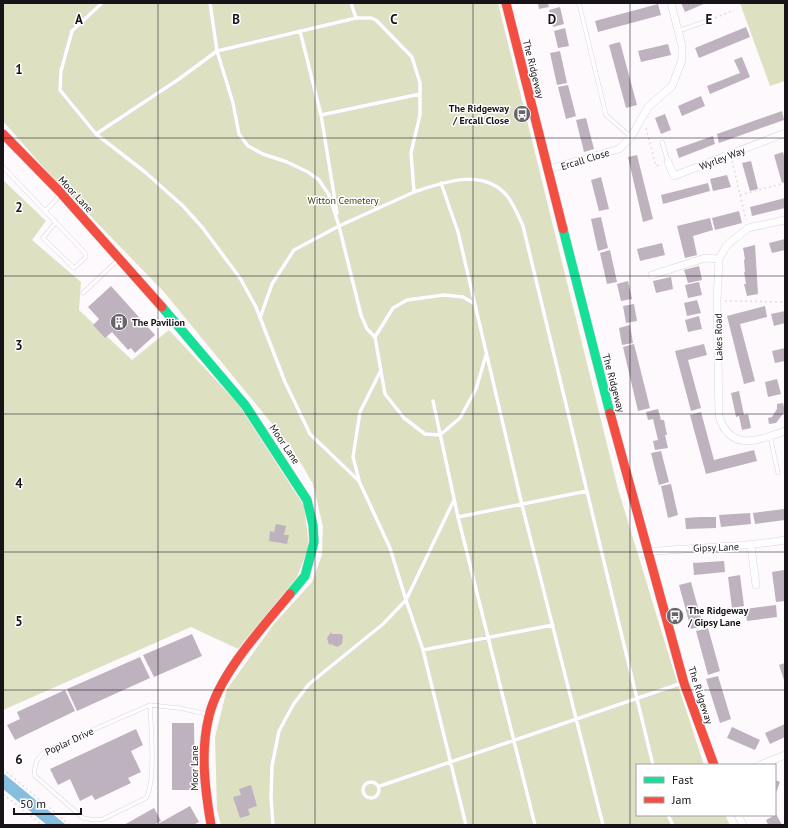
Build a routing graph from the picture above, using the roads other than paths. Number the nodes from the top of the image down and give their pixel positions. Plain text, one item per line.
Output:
1 (102, 3) edge
2 (210, 3) edge
3 (352, 3) edge
4 (506, 3) edge
5 (579, 3) edge
6 (671, 3) edge
7 (356, 18) junction
8 (710, 20) road end
9 (300, 31) junction
10 (678, 31) junction
11 (217, 51) junction
12 (420, 94) junction
13 (321, 115) junction
14 (785, 133) edge
15 (3, 134) edge
16 (96, 134) junction
17 (632, 137) junction
18 (662, 142) dead end
19 (668, 162) joint
20 (3, 167) edge
21 (549, 170) junction
22 (441, 183) junction
23 (59, 191) junction
24 (414, 192) junction
25 (45, 211) junction
26 (785, 220) edge
27 (56, 222) junction
28 (339, 226) junction
29 (120, 258) junction
30 (719, 258) junction
31 (652, 275) dead end
32 (83, 293) dead end
33 (476, 304) junction
34 (260, 318) junction
35 (375, 337) junction
36 (487, 354) junction
37 (381, 370) junction
38 (433, 401) dead end
39 (785, 431) edge
40 (440, 435) junction
41 (770, 436) junction
42 (778, 473) dead end
43 (359, 481) junction
44 (588, 491) junction
45 (454, 500) junction
46 (522, 504) junction
47 (458, 517) junction
48 (785, 540) edge
49 (751, 546) junction
50 (648, 552) junction
51 (756, 585) dead end
52 (406, 600) junction
53 (553, 625) junction
54 (490, 638) junction
55 (423, 650) junction
56 (684, 683) junction
57 (637, 700) junction
58 (150, 706) junction
59 (210, 715) junction
60 (576, 719) junction
61 (514, 741) junction
62 (785, 755) edge
63 (451, 762) junction
64 (653, 764) edge
65 (714, 764) edge
66 (762, 764) edge
67 (380, 786) junction
68 (668, 816) edge
69 (738, 816) edge
70 (211, 825) edge
71 (271, 825) edge
72 (466, 825) edge
73 (535, 825) edge
74 (603, 825) edge
75 (673, 825) edge
76 (743, 825) edge

1 - 16 lane
2 - 11 lane
3 - 7 lane
4 - 21 street, The Ridgeway
5 - 17 lane
6 - 10 street, Ercall Close
7 - 9 lane
7 - 12 lane
8 - 10 lane
9 - 11 lane
9 - 13 lane
10 - 17 street, Ercall Close
11 - 16 lane
11 - 28 lane
12 - 13 lane
12 - 24 lane
13 - 28 lane
14 - 19 street, Wyrley Way
15 - 23 street, Moor Lane
16 - 34 lane
17 - 21 street, Ercall Close
18 - 19 lane
20 - 25 lane
21 - 50 street, The Ridgeway
22 - 24 lane
22 - 33 lane
22 - 44 lane
23 - 25 lane
23 - 29 street, Moor Lane
24 - 28 lane
25 - 27 lane
26 - 30 street
27 - 27 lane
28 - 34 lane
28 - 35 lane
29 - 32 lane
29 - 59 street, Moor Lane
30 - 31 street
30 - 41 street, Lakes Road
33 - 35 lane
33 - 36 lane
34 - 43 lane
35 - 37 lane
36 - 40 lane
36 - 46 lane
37 - 40 lane
37 - 43 lane
38 - 40 lane
39 - 41 street, Lakes Road
40 - 45 lane
41 - 42 lane
43 - 52 lane
44 - 46 lane
44 - 57 lane
45 - 47 lane
45 - 52 lane
46 - 47 lane
46 - 53 lane
47 - 54 lane
48 - 49 street, Gipsy Lane
49 - 50 street, Gipsy Lane
49 - 51 street
50 - 56 street, The Ridgeway
52 - 55 lane
52 - 71 lane
53 - 54 lane
53 - 60 lane
54 - 55 lane
54 - 61 lane
55 - 63 lane
56 - 57 lane
56 - 65 street, The Ridgeway
57 - 60 lane
57 - 64 lane
58 - 58 lane, Poplar Drive
58 - 59 lane, Poplar Drive
59 - 70 street, Moor Lane
60 - 61 lane
60 - 74 lane
61 - 63 lane
61 - 73 lane
62 - 66 street
63 - 67 lane
63 - 72 lane
67 - 67 lane
68 - 75 lane
69 - 76 street

